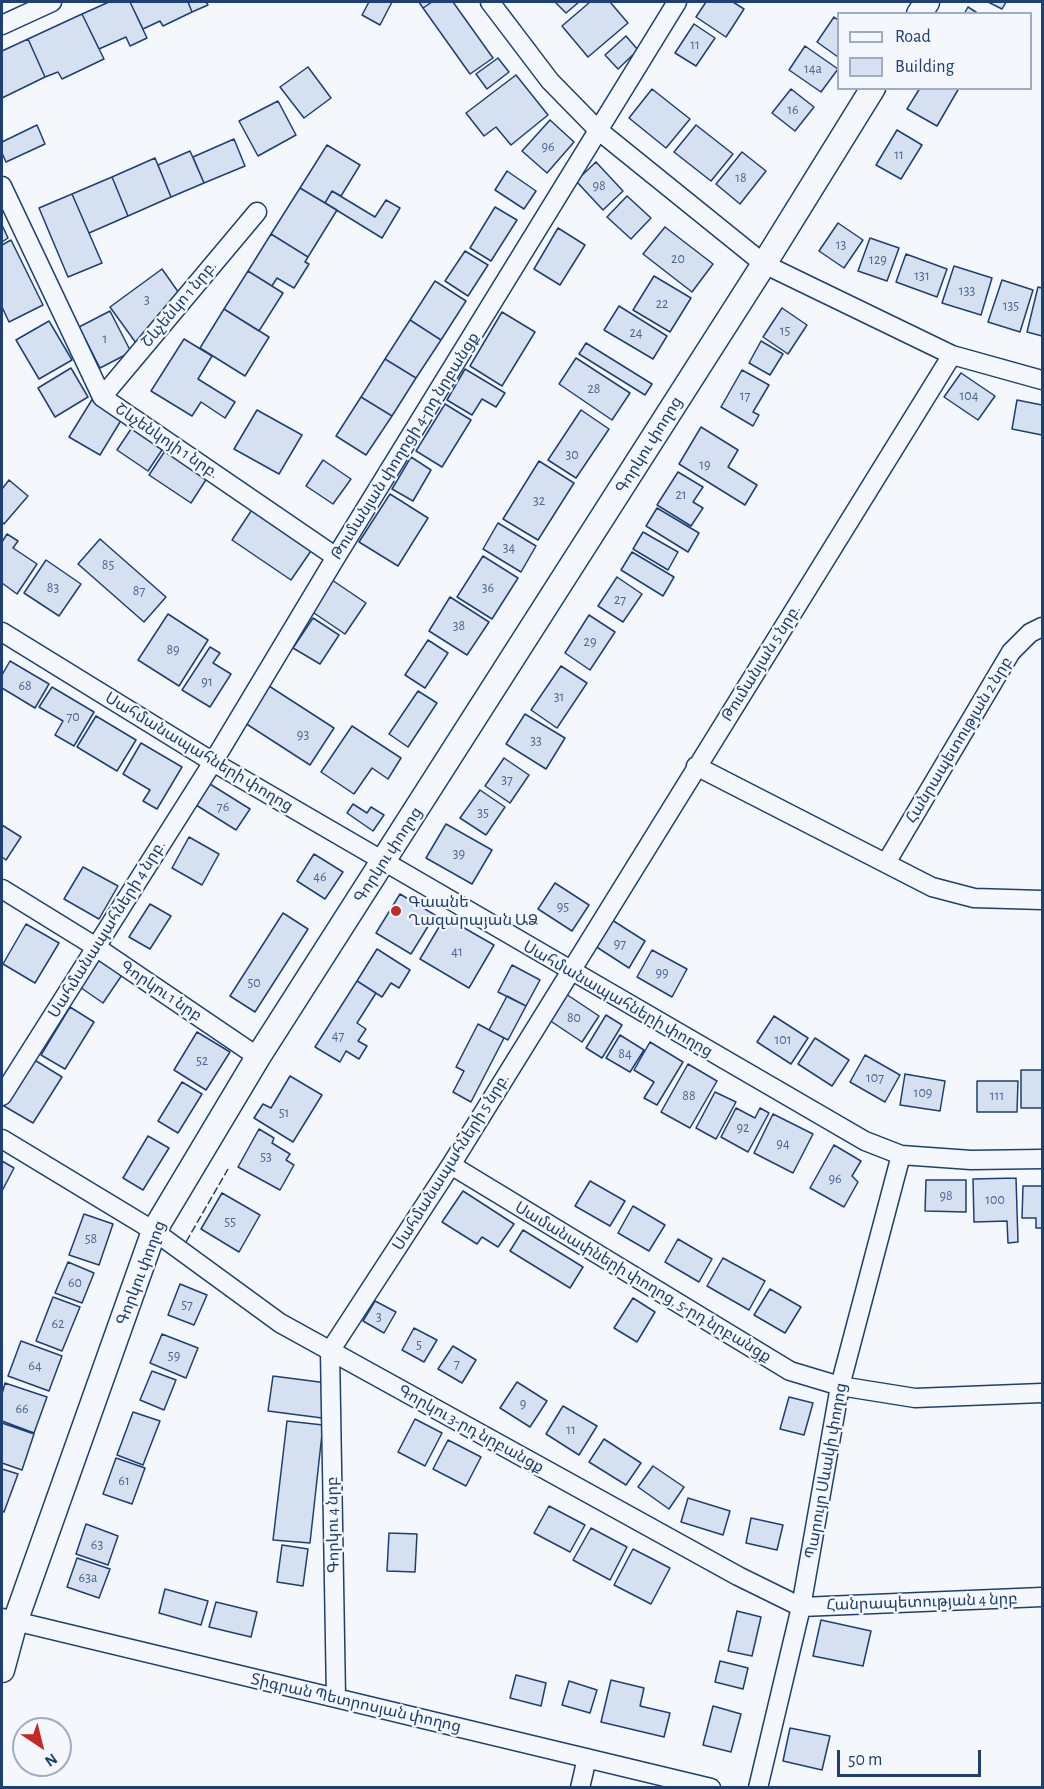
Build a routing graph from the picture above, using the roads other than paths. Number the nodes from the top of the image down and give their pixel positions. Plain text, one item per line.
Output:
1 (52, 2) edge
2 (490, 2) edge
3 (677, 2) edge
4 (2, 25) edge
5 (872, 90) edge
6 (598, 130) junction
7 (2, 186) edge
8 (257, 212) dead end
9 (764, 264) junction
10 (952, 355) junction
11 (1042, 380) edge
12 (102, 397) junction
13 (336, 556) junction
14 (1042, 627) edge
15 (2, 632) edge
16 (213, 762) junction
17 (696, 766) junction
18 (384, 861) junction
19 (886, 864) junction
20 (2, 889) edge
21 (1042, 900) edge
22 (96, 947) junction
23 (571, 972) junction
24 (258, 1057) junction
25 (2, 1096) edge
26 (2, 1139) edge
27 (901, 1155) junction
28 (1042, 1159) edge
29 (451, 1165) junction
30 (153, 1231) junction
31 (330, 1351) junction
32 (840, 1386) junction
33 (1042, 1393) edge
34 (1042, 1597) edge
35 (801, 1607) junction
36 (8, 1620) edge
37 (2, 1670) edge
38 (336, 1698) junction
39 (587, 1758) junction
40 (580, 1788) edge
41 (711, 1788) edge
42 (758, 1788) edge

1 - 4 street
2 - 6 street
3 - 6 street, Թումանյան փողոցի 4-րդ նրբանցք
5 - 9 street, Գորկու փողոց
6 - 9 street
6 - 13 street, Թումանյան փողոցի 4-րդ նրբանցք
7 - 12 street, Շևչենկոյի 1 նրբ.
8 - 12 street, Շևչենկո 1 նրբ.
9 - 10 street
9 - 18 street, Գորկու փողոց
10 - 11 street
10 - 17 street, Թումանյան 5 նրբ.
12 - 13 street, Շևչենկոյի 1 նրբ.
13 - 16 street, Թումանյան փողոցի 4-րդ նրբանցք
14 - 19 street, Հանրապետության 2 նրբ
15 - 16 street, Սահմանապահների փողոց
16 - 18 street, Սահմանապահների փողոց
16 - 22 street, Սահմանապահների 4 նրբ.
17 - 19 street
17 - 23 street, Թումանյան 5 նրբ.
18 - 23 street, Սահմանապահների փողոց
18 - 24 street, Գորկու փողոց
19 - 21 street
20 - 22 street, Գորկու 1 նրբ
22 - 24 street, Գորկու 1 նրբ
22 - 25 street, Սահմանապահների 4 նրբ.
23 - 27 street, Սահմանապահների փողոց
23 - 29 street, Սահմանապահների 5 նրբ.
24 - 30 street, Գորկու փողոց
26 - 30 street, Գորկու 3-րդ նրբանցք
27 - 28 street, Սահմանապահների փողոց
27 - 32 street, Պարույր Սևակի փողոց
29 - 31 street, Սահմանապահների 5 նրբ.
29 - 32 street, Սամանափների փողոց, 5-րդ նրբանցք
30 - 31 street, Գորկու 3-րդ նրբանցք
30 - 36 street, Գորկու փողոց
31 - 35 street, Գորկու 3-րդ նրբանցք
31 - 38 street, Գորկու 4 նրբ
32 - 33 street, Սամանափների փողոց, 5-րդ նրբանցք
32 - 35 street, Պարույր Սևակի փողոց
34 - 35 street, Հանրապետության 4 նրբ
35 - 42 street, Պարույր Սևակի փողոց
36 - 37 street, Գորկու փողոց
36 - 38 street, Տիգրան Պետրոսյան փողոց
38 - 39 street, Տիգրան Պետրոսյան փողոց
39 - 40 street
39 - 41 street, Տիգրան Պետրոսյան փողոց

